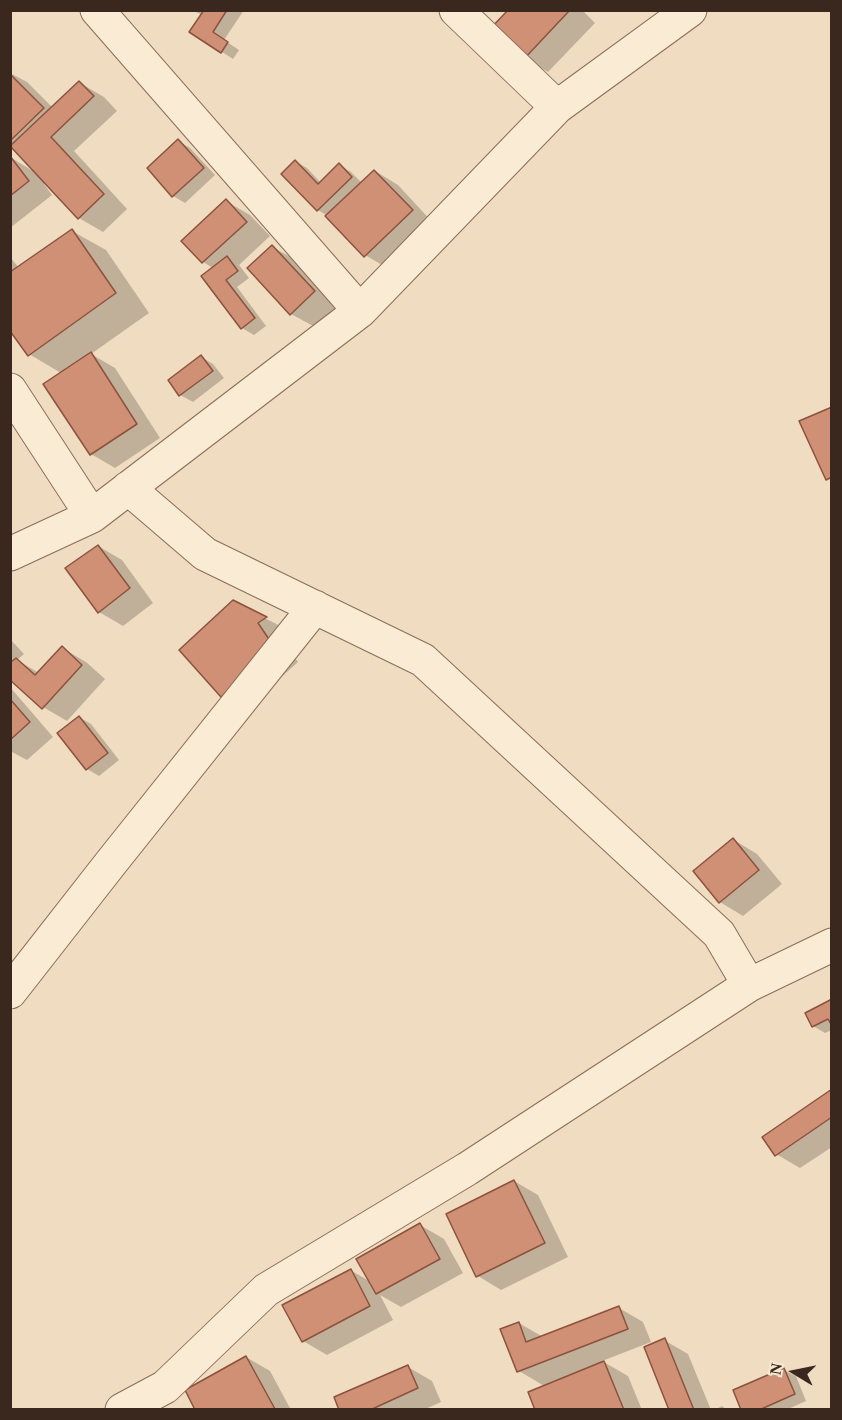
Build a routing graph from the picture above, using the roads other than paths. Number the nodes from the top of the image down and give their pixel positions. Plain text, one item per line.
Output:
1 (98, 10) edge
2 (456, 10) edge
3 (690, 10) edge
4 (557, 107) junction
5 (360, 311) junction
6 (10, 390) edge
7 (128, 488) junction
8 (92, 516) junction
9 (10, 554) edge
10 (315, 607) junction
11 (831, 945) edge
12 (749, 985) junction
13 (10, 992) edge
14 (170, 1399) edge
15 (122, 1410) edge

1 - 5 street
2 - 4 street
3 - 4 street
4 - 5 street
5 - 7 street
6 - 8 street
7 - 8 street
7 - 10 street
8 - 9 street
10 - 12 street
10 - 13 street
11 - 12 street
12 - 14 street
14 - 15 street

